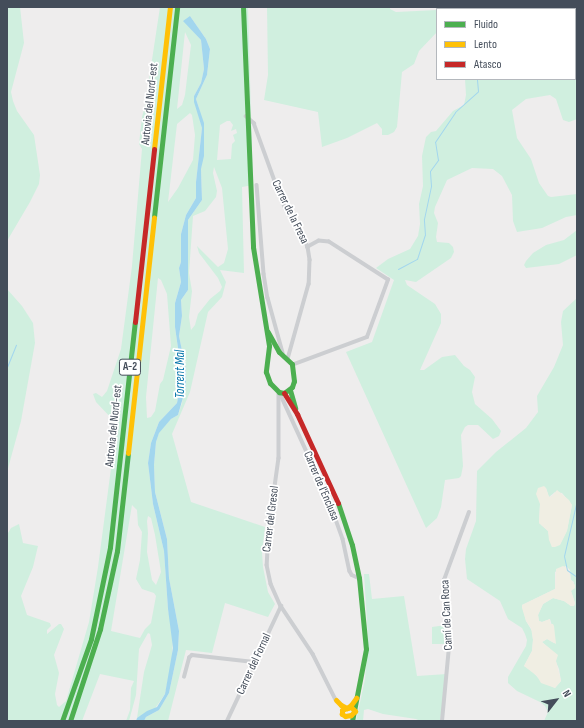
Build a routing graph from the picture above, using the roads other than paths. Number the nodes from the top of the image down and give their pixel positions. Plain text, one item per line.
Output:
1 (170, 7) edge
2 (177, 7) edge
3 (243, 7) edge
4 (246, 116) junction
5 (257, 185) dead end
6 (308, 248) junction
7 (268, 332) junction
8 (281, 353) junction
9 (269, 355) junction
10 (288, 359) junction
11 (292, 365) junction
12 (290, 390) junction
13 (281, 392) junction
14 (297, 414) junction
15 (469, 512) dead end
16 (359, 578) junction
17 (281, 606) junction
18 (254, 662) junction
19 (184, 677) dead end
20 (358, 695) junction
21 (336, 700) junction
22 (347, 708) junction
23 (355, 711) junction
24 (344, 716) edge
25 (62, 721) edge
26 (70, 721) edge
27 (227, 721) edge
28 (351, 721) edge
29 (442, 721) edge

1 - 25 main road, Autovia del Nord-est / A-2
2 - 26 main road, Autovia del Nord-est / A-2
3 - 4 main road
4 - 6 street, Carrer de la Fresa
4 - 7 main road
5 - 8 street
6 - 10 street, Carrer de la Fresa
6 - 11 street
7 - 8 main road
7 - 9 main road
8 - 9 main road
8 - 10 main road
9 - 13 main road
10 - 11 main road
11 - 12 main road
12 - 13 main road
12 - 14 main road
13 - 14 main road
13 - 16 street, Carrer de l'Enclusa
13 - 17 street, Carrer del Gresol
14 - 16 main road
15 - 29 street, Camí de Can Roca
16 - 20 main road
17 - 18 street, Carrer del Fornal
17 - 21 street, Carrer del Gresol
18 - 19 street
18 - 27 street, Carrer del Fornal
20 - 22 main road
20 - 23 main road
21 - 22 main road
21 - 24 main road
22 - 23 main road
22 - 24 main road
23 - 24 main road
23 - 28 main road
24 - 28 main road

